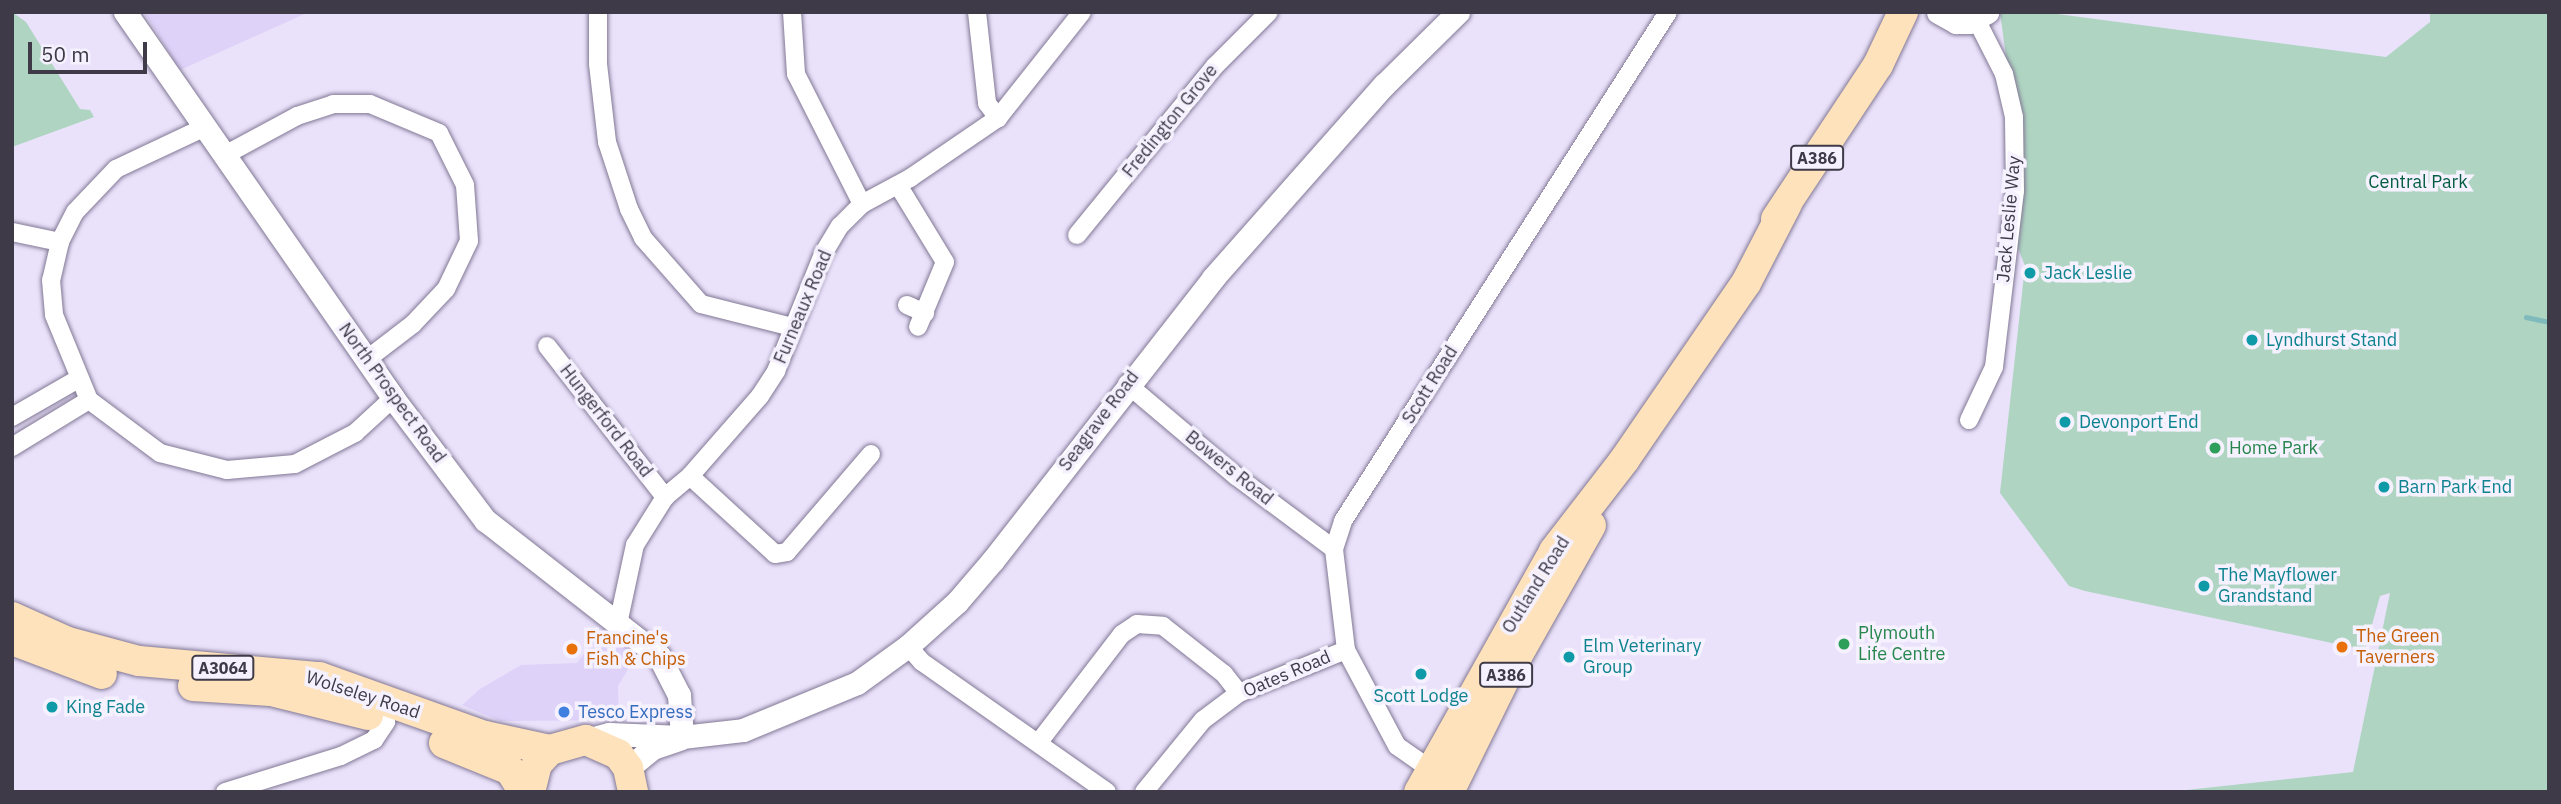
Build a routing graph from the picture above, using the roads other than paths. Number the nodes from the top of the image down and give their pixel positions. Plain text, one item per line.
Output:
1 (125, 12) edge
2 (598, 12) edge
3 (792, 12) edge
4 (977, 12) edge
5 (1082, 12) edge
6 (1269, 12) edge
7 (1668, 12) edge
8 (1903, 12) edge
9 (1923, 12) edge
10 (1938, 12) edge
11 (1448, 15) edge
12 (1982, 16) edge
13 (1878, 65) junction
14 (998, 118) junction
15 (203, 128) junction
16 (223, 156) junction
17 (898, 185) junction
18 (862, 204) junction
19 (12, 232) edge
20 (1077, 235) dead end
21 (60, 242) junction
22 (907, 305) dead end
23 (792, 327) junction
24 (547, 346) dead end
25 (366, 360) junction
26 (78, 379) junction
27 (1127, 384) junction
28 (393, 398) junction
29 (89, 400) junction
30 (12, 417) edge
31 (1969, 420) dead end
32 (12, 447) edge
33 (871, 454) dead end
34 (1625, 459) junction
35 (690, 476) junction
36 (665, 497) junction
37 (1334, 549) junction
38 (12, 617) edge
39 (618, 624) junction
40 (12, 640) edge
41 (908, 646) junction
42 (1346, 650) junction
43 (1239, 693) junction
44 (386, 722) junction
45 (682, 737) junction
46 (586, 740) junction
47 (1039, 742) junction
48 (550, 750) junction
49 (1424, 780) edge
50 (635, 784) edge
51 (225, 792) edge
52 (524, 792) edge
53 (530, 792) edge
54 (1107, 792) edge
55 (1144, 792) edge
56 (1449, 792) edge

1 - 15 street, North Prospect Road
2 - 23 street
3 - 18 street
4 - 14 street
5 - 14 street, Furneaux Road
6 - 20 street, Fredington Grove
7 - 37 street, Scott Road
8 - 13 main road, Outland Road / A386
9 - 13 main road, Outland Road / A386
10 - 12 street
11 - 27 street, Seagrave Road
12 - 31 street, Jack Leslie Way
13 - 34 main road, Outland Road / A386
14 - 17 street, Furneaux Road
15 - 16 street, North Prospect Road
15 - 21 street
16 - 25 street, North Prospect Road
16 - 25 street
17 - 18 street, Furneaux Road
17 - 22 street
18 - 23 street, Furneaux Road
19 - 21 street
21 - 26 street
23 - 35 street, Furneaux Road
24 - 36 street, Hungerford Road
25 - 28 street, North Prospect Road
26 - 29 street
26 - 30 street
27 - 37 street, Bowers Road
27 - 41 street, Seagrave Road
28 - 29 street
28 - 39 street, North Prospect Road
29 - 32 street
33 - 35 street
34 - 49 main road, Outland Road / A386
34 - 56 main road, Outland Road / A386
35 - 36 street, Furneaux Road
36 - 39 street, Furneaux Road
37 - 42 street, Scott Road
38 - 48 main road, Wolseley Road / A3064
39 - 45 street, North Prospect Road
40 - 44 main road, Wolseley Road / A3064
41 - 45 street, Seagrave Road
41 - 47 street
42 - 43 street, Oates Road
42 - 49 street, Scott Road
43 - 47 street
43 - 55 street, Oates Road
44 - 51 street
44 - 52 main road, Wolseley Road / A3064
45 - 46 street
45 - 50 street
46 - 48 main road
46 - 50 main road
47 - 54 street
48 - 53 main road

